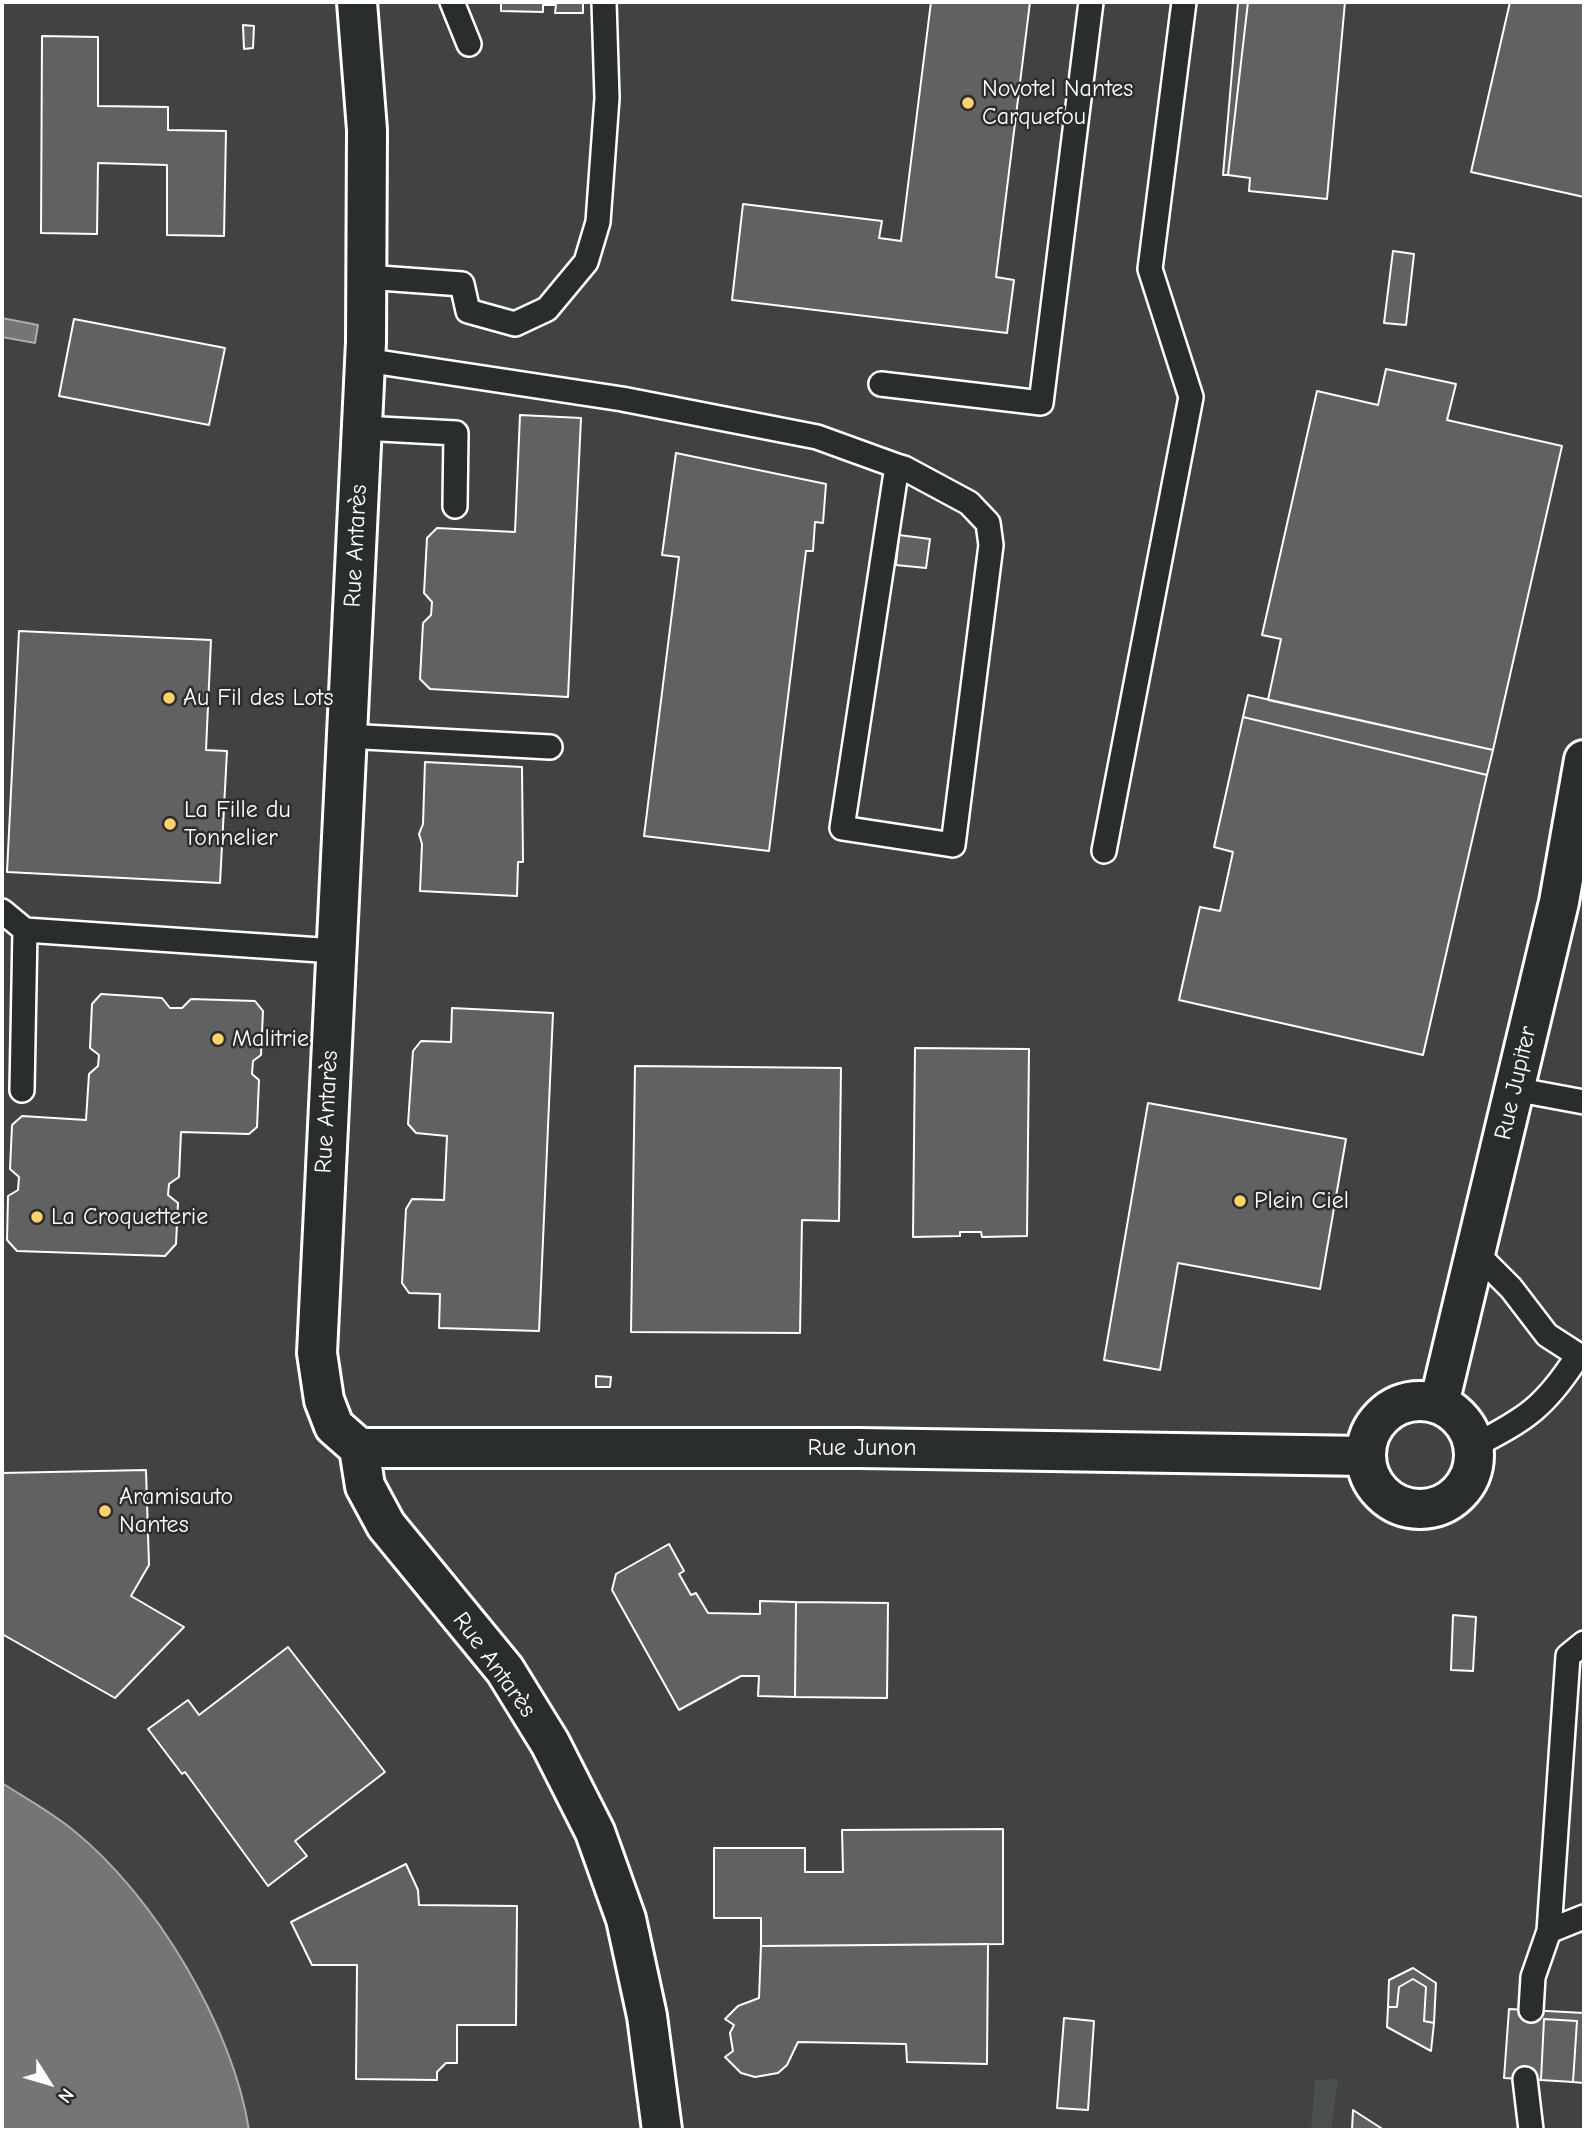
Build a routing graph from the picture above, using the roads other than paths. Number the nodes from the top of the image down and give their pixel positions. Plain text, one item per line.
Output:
1 (357, 2) edge
2 (452, 2) edge
3 (604, 2) edge
4 (1091, 2) edge
5 (1184, 2) edge
6 (469, 44) dead end
7 (366, 277) junction
8 (365, 360) junction
9 (881, 384) dead end
10 (362, 428) junction
11 (897, 466) junction
12 (455, 506) dead end
13 (346, 736) junction
14 (550, 747) dead end
15 (1584, 760) edge
16 (1104, 851) dead end
17 (2, 911) edge
18 (25, 930) junction
19 (335, 951) junction
20 (1514, 1089) junction
21 (22, 1090) dead end
22 (1584, 1102) edge
23 (1475, 1252) junction
24 (1581, 1358) edge
25 (1439, 1404) junction
26 (1474, 1446) junction
27 (359, 1448) junction
28 (1366, 1456) junction
29 (1584, 1643) edge
30 (1584, 1917) edge
31 (1549, 1931) junction
32 (1531, 2010) dead end
33 (1525, 2079) dead end
34 (662, 2130) edge
35 (1531, 2130) edge

1 - 7 street, Rue Antarès
2 - 6 lane
3 - 7 lane
4 - 9 lane
5 - 16 lane
7 - 8 street, Rue Antarès
8 - 10 street, Rue Antarès
8 - 11 lane
10 - 12 lane
10 - 13 street, Rue Antarès
11 - 11 lane
13 - 14 lane
13 - 19 street, Rue Antarès
15 - 20 street, Rue Jupiter
17 - 18 lane
18 - 19 lane
18 - 21 lane
19 - 27 street, Rue Antarès
20 - 22 lane
20 - 23 street, Rue Jupiter
23 - 24 lane
23 - 25 street, Rue Jupiter
24 - 26 lane
25 - 26 street
25 - 28 street
26 - 28 street
27 - 28 street, Rue Junon
27 - 34 street, Rue Antarès
29 - 31 lane
30 - 31 lane
31 - 32 lane
33 - 35 lane

